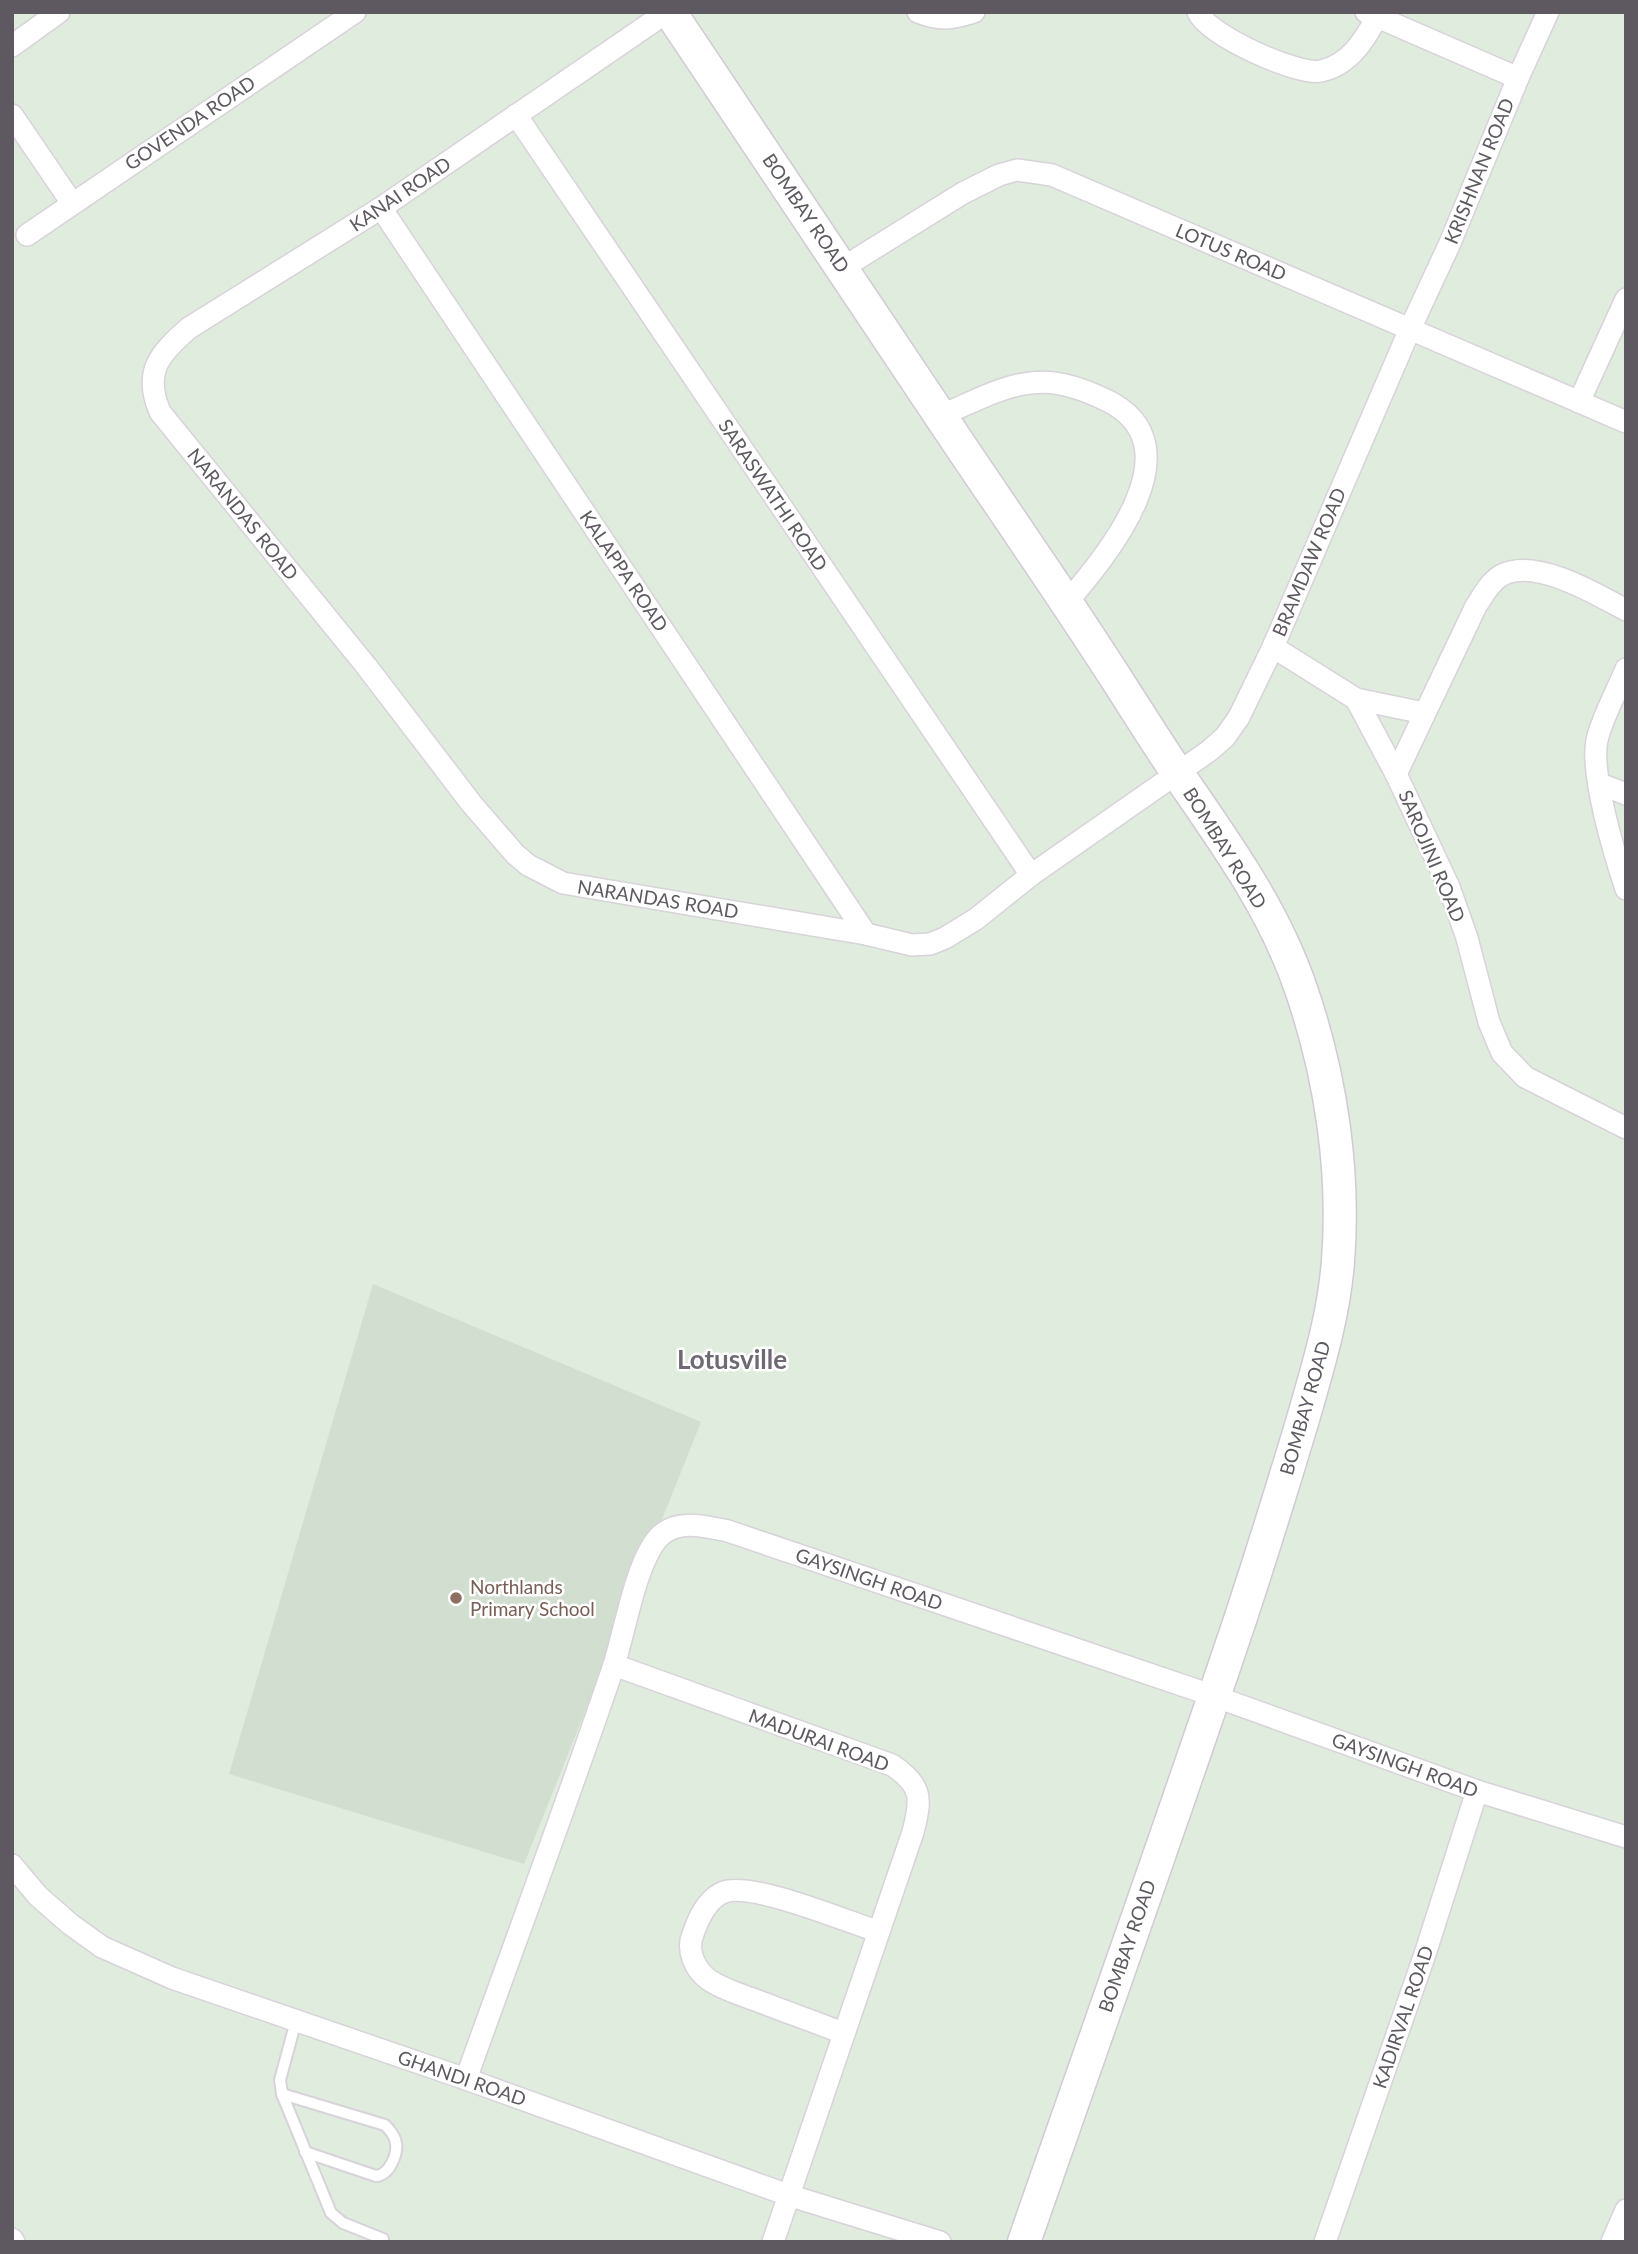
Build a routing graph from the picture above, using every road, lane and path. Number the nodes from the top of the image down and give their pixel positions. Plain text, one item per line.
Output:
1 (58, 12) edge
2 (355, 12) edge
3 (668, 12) edge
4 (918, 12) edge
5 (974, 12) edge
6 (1198, 12) edge
7 (1548, 12) edge
8 (1372, 15) edge
9 (12, 46) edge
10 (1518, 78) junction
11 (12, 115) edge
12 (516, 115) junction
13 (72, 203) junction
14 (382, 208) junction
15 (27, 235) dead end
16 (844, 267) junction
17 (1626, 299) edge
18 (1410, 329) junction
19 (151, 388) joint
20 (1579, 402) junction
21 (940, 416) junction
22 (1626, 422) edge
23 (1068, 602) junction
24 (1626, 611) edge
25 (1273, 648) junction
26 (1626, 669) edge
27 (1356, 699) junction
28 (1424, 713) junction
29 (1178, 773) junction
30 (1396, 774) junction
31 (1600, 784) junction
32 (1626, 793) edge
33 (1031, 875) junction
34 (1626, 890) edge
35 (866, 934) junction
36 (1626, 1128) edge
37 (614, 1665) junction
38 (1214, 1696) junction
39 (1477, 1791) junction
40 (1626, 1836) edge
41 (12, 1864) edge
42 (877, 1931) junction
43 (296, 2021) junction
44 (843, 2033) junction
45 (466, 2079) junction
46 (282, 2094) junction
47 (305, 2152) junction
48 (788, 2195) junction
49 (1626, 2210) edge
50 (383, 2239) dead end
51 (773, 2242) edge
52 (940, 2242) edge
53 (1024, 2242) edge
54 (1325, 2242) edge
55 (1612, 2242) edge

1 - 9 street
2 - 13 street, GOVENDA ROAD
3 - 12 street, KANAI ROAD
3 - 16 street, BOMBAY ROAD
4 - 5 street
6 - 8 street
7 - 10 street, KRISHNAN ROAD
8 - 10 street
10 - 18 street, KRISHNAN ROAD
11 - 13 street
12 - 14 street, KANAI ROAD
12 - 33 street, SARASWATHI ROAD
13 - 15 street, GOVENDA ROAD
14 - 19 street, KANAI ROAD
14 - 35 street, KALAPPA ROAD
16 - 18 street, LOTUS ROAD
16 - 21 street, BOMBAY ROAD
17 - 20 street
18 - 20 street, LOTUS ROAD
18 - 25 street, BRAMDAW ROAD
19 - 35 street, NARANDAS ROAD
20 - 22 street, LOTUS ROAD
21 - 23 street, BOMBAY ROAD
21 - 23 street
23 - 29 street, BOMBAY ROAD
24 - 28 street
25 - 27 street
25 - 29 street, BRAMDAW ROAD
26 - 31 street
27 - 28 street
27 - 30 street, SAROJINI ROAD
28 - 30 street
29 - 33 street, NARANDAS ROAD
29 - 38 street, BOMBAY ROAD
30 - 36 street, SAROJINI ROAD
31 - 32 street
31 - 34 street
33 - 35 street, NARANDAS ROAD
37 - 38 street, GAYSINGH ROAD
37 - 42 street, MADURAI ROAD
37 - 45 street, GAYSINGH ROAD
38 - 39 street, GAYSINGH ROAD
38 - 53 street, BOMBAY ROAD
39 - 40 street, GAYSINGH ROAD
39 - 54 street, KADIRVAL ROAD
41 - 43 street, GHANDI ROAD
42 - 44 street, MADURAI ROAD
42 - 44 street
43 - 45 street, GHANDI ROAD
43 - 46 lane
44 - 48 street, MADURAI ROAD
45 - 48 street, GHANDI ROAD
46 - 47 lane
46 - 47 lane
47 - 50 lane
48 - 51 street, MADURAI ROAD
48 - 52 street, GHANDI ROAD
49 - 55 street

